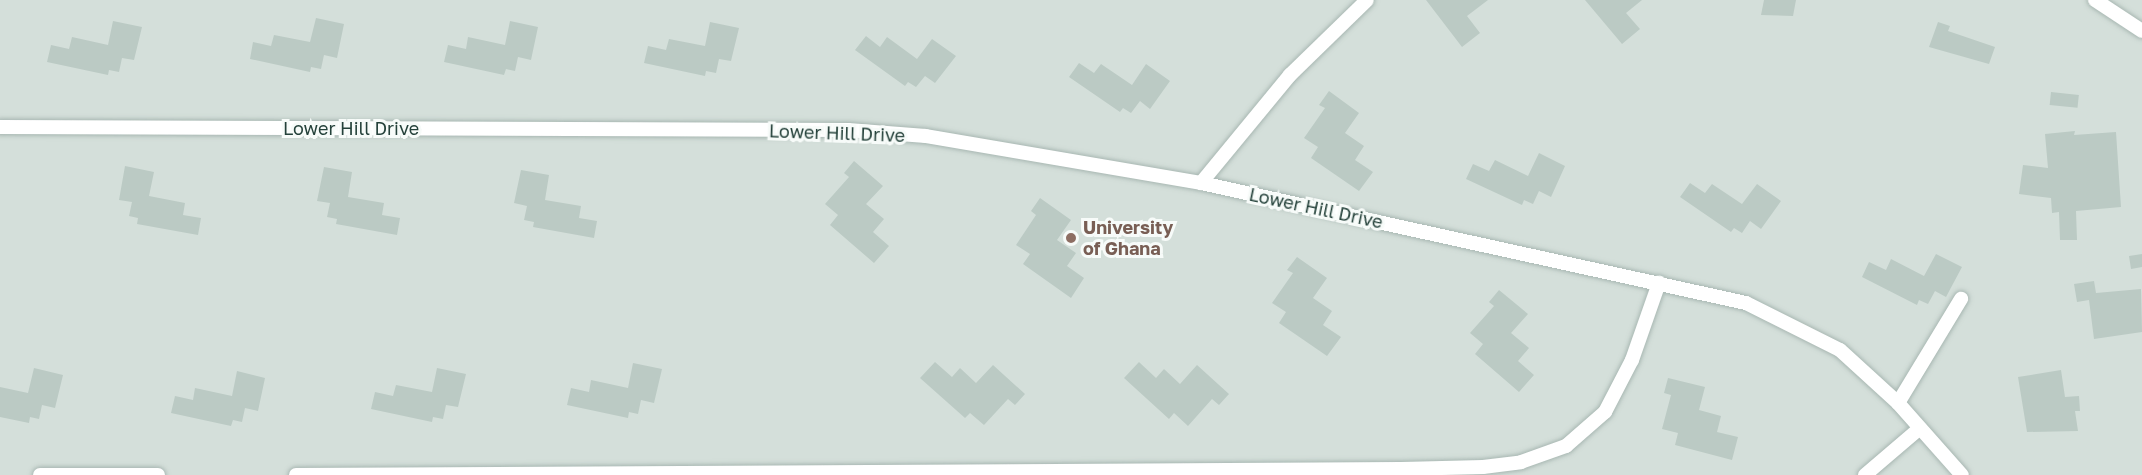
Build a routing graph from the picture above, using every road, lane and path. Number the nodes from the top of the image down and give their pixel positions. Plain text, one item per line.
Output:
1 (1367, 0) edge
2 (2095, 0) edge
3 (2142, 31) edge
4 (0, 127) edge
5 (1201, 183) junction
6 (1659, 283) junction
7 (1961, 299) dead end
8 (1898, 402) junction
9 (1920, 428) junction
10 (40, 475) edge
11 (158, 475) edge
12 (296, 475) edge
13 (1865, 475) edge
14 (1962, 475) edge

1 - 5 street
2 - 3 street
4 - 5 street, Lower Hill Drive
5 - 6 street, Lower Hill Drive
6 - 8 street, Lower Hill Drive
6 - 12 street
7 - 8 street
8 - 9 street, Lower Hill Drive
9 - 13 street
9 - 14 street, Lower Hill Drive
10 - 11 street

